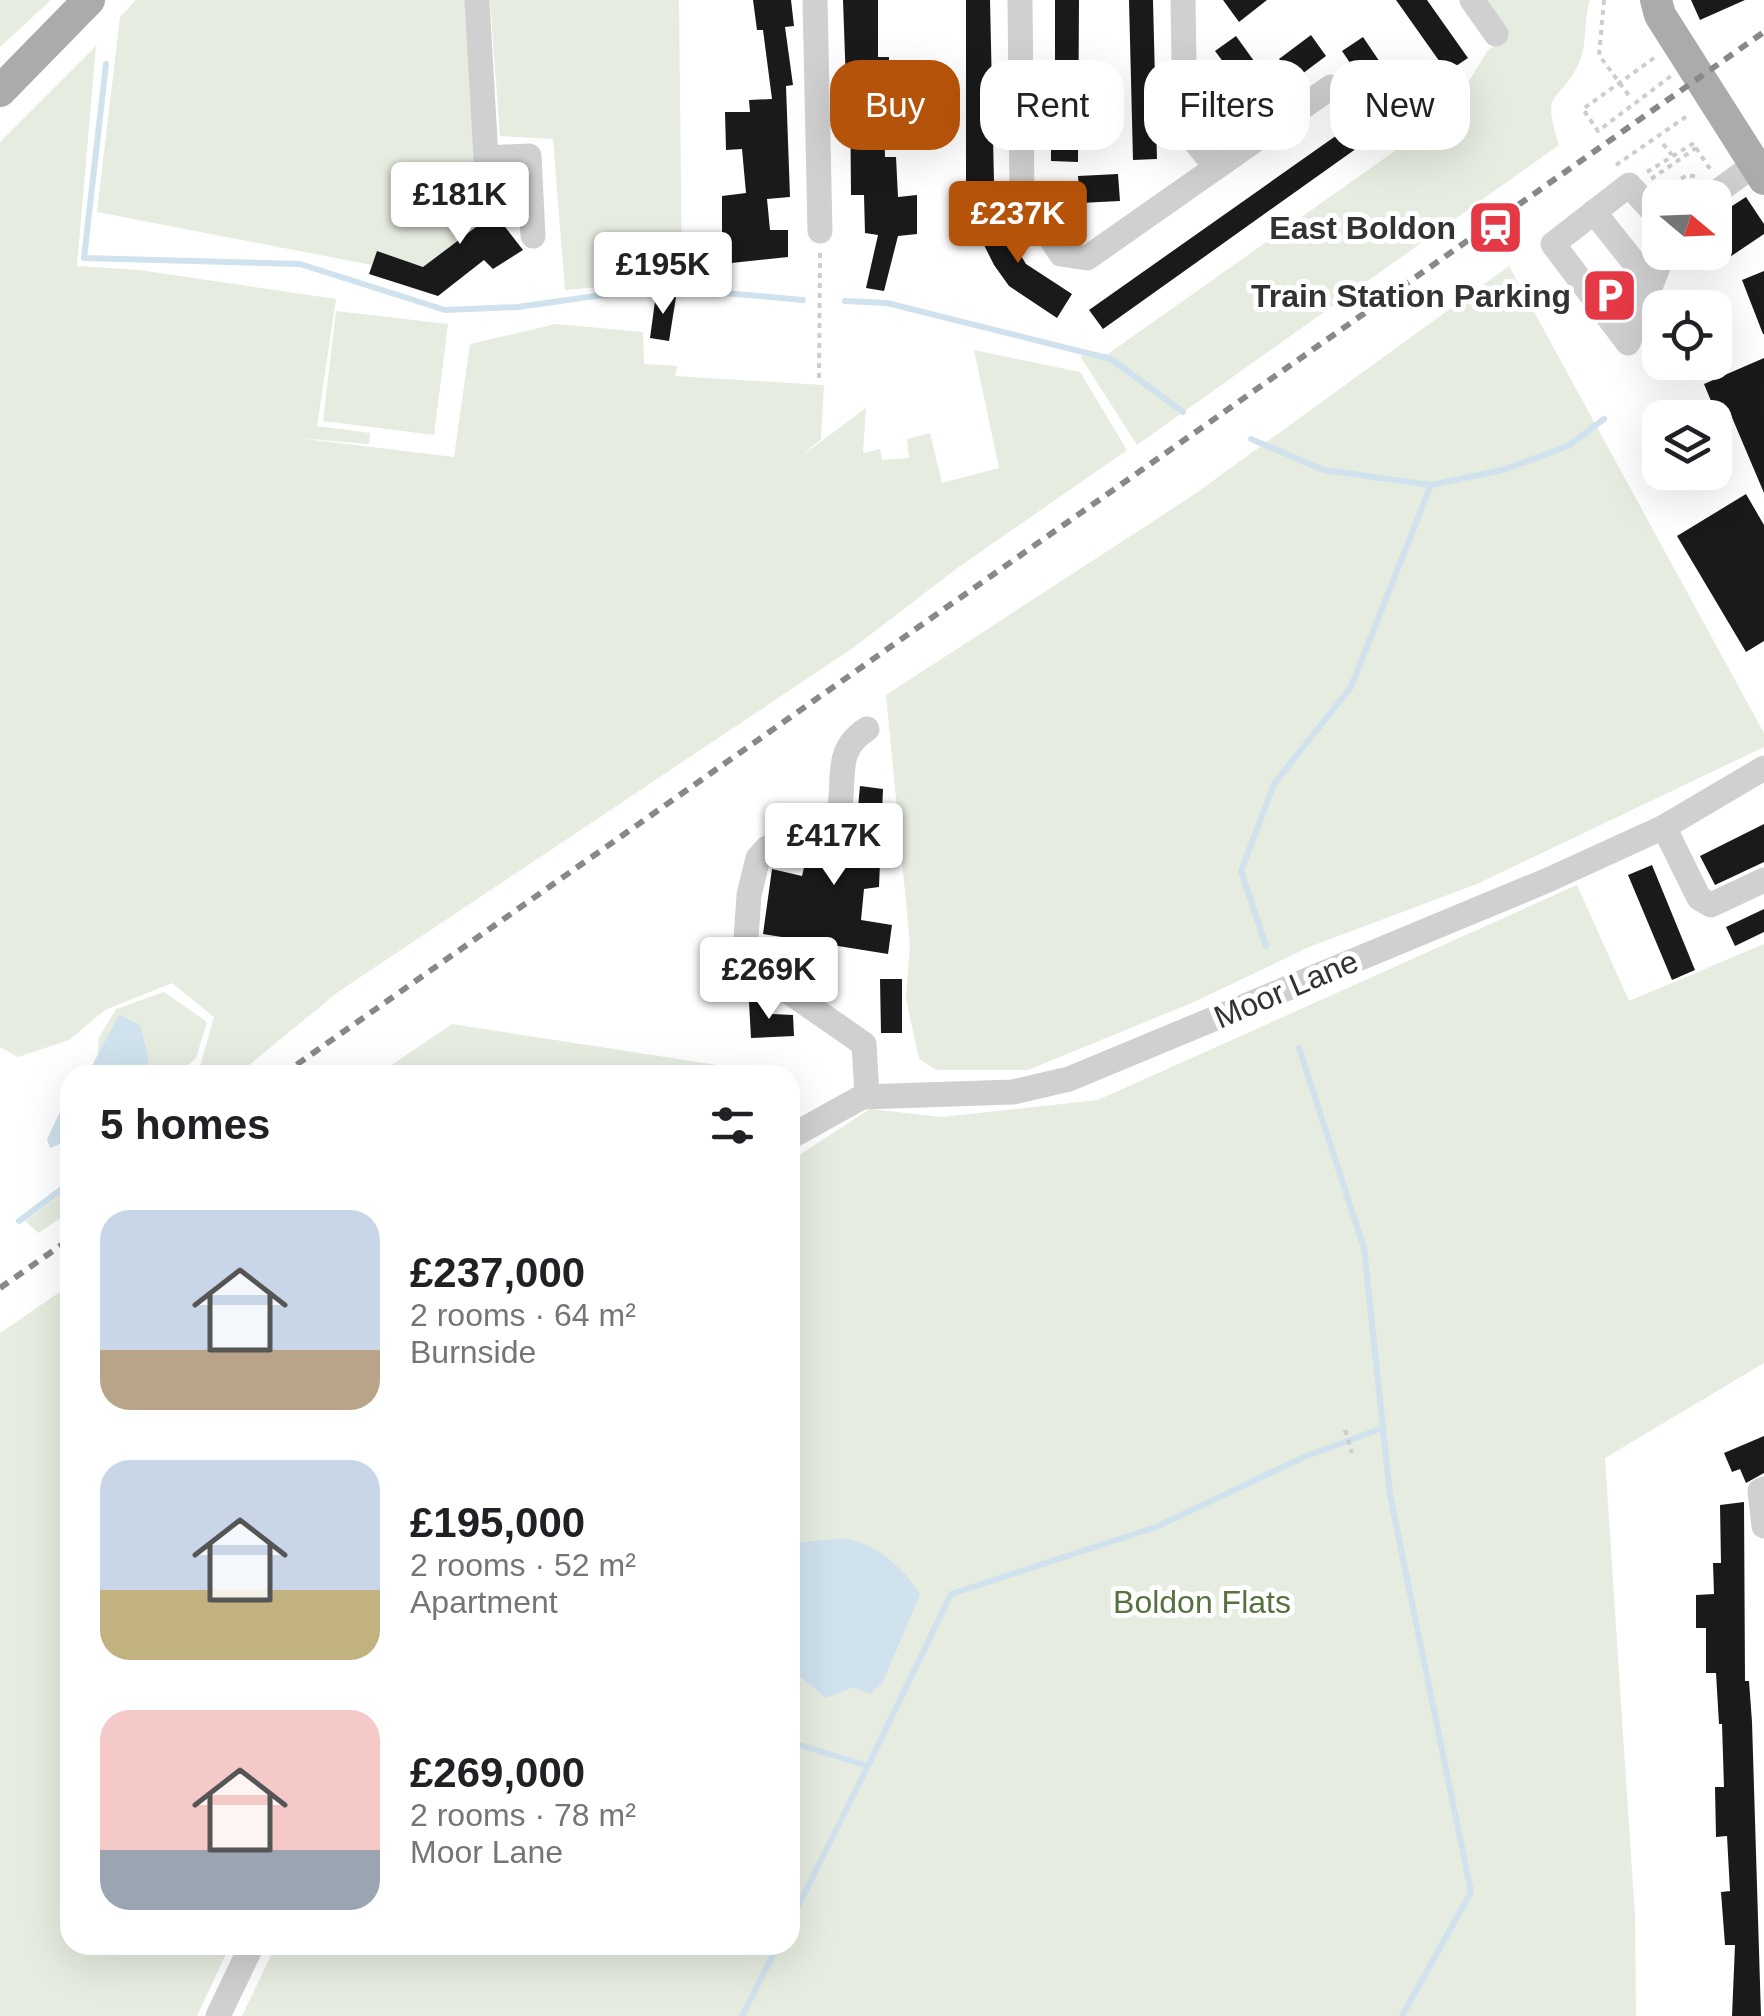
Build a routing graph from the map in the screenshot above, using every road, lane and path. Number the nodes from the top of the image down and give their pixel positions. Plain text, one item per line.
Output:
1 (88, 0) edge
2 (476, 0) edge
3 (815, 0) edge
4 (1020, 0) edge
5 (1184, 0) edge
6 (1472, 0) edge
7 (1604, 0) edge
8 (1656, 0) edge
9 (1496, 34) dead end
10 (1186, 45) junction
11 (1661, 53) dead end
12 (1196, 60) edge
13 (1668, 63) dead end
14 (1620, 82) junction
15 (0, 91) edge
16 (1630, 96) dead end
17 (1698, 108) dead end
18 (1663, 144) dead end
19 (1696, 148) junction
20 (1241, 150) edge
21 (1672, 155) junction
22 (1637, 163) dead end
23 (1614, 166) dead end
24 (1216, 167) junction
25 (1748, 170) edge
26 (1643, 174) junction
27 (1679, 180) edge
28 (1706, 180) edge
29 (1709, 180) edge
30 (1725, 180) edge
31 (1725, 180) edge
32 (1642, 199) edge
33 (1594, 212) junction
34 (820, 231) joint
35 (532, 236) dead end
36 (1657, 270) edge
37 (1651, 284) junction
38 (819, 378) dead end
39 (867, 729) dead end
40 (1764, 768) edge
41 (1664, 827) junction
42 (1764, 880) edge
43 (867, 1096) junction
44 (800, 1130) edge
45 (1345, 1430) dead end
46 (1352, 1453) dead end
47 (1764, 1490) edge
48 (1764, 1526) edge
49 (247, 1955) edge
50 (218, 2016) edge

1 - 15 main road
2 - 35 street
3 - 34 street
4 - 24 street
5 - 10 street
6 - 9 street
7 - 14 path
8 - 25 main road
10 - 12 path
10 - 24 street
11 - 14 path
13 - 14 path
14 - 16 path
17 - 23 path
18 - 21 path
19 - 21 path
19 - 26 path
19 - 29 path
20 - 24 street
21 - 26 path
22 - 26 path
25 - 30 street
25 - 31 path
27 - 28 path
32 - 33 street
33 - 37 street
33 - 37 street
34 - 38 path
36 - 37 street
39 - 43 street
40 - 41 street, Moor Lane
41 - 42 street
41 - 43 street, Moor Lane
43 - 44 street, Moor Lane
45 - 46 path
47 - 48 street
49 - 50 street

